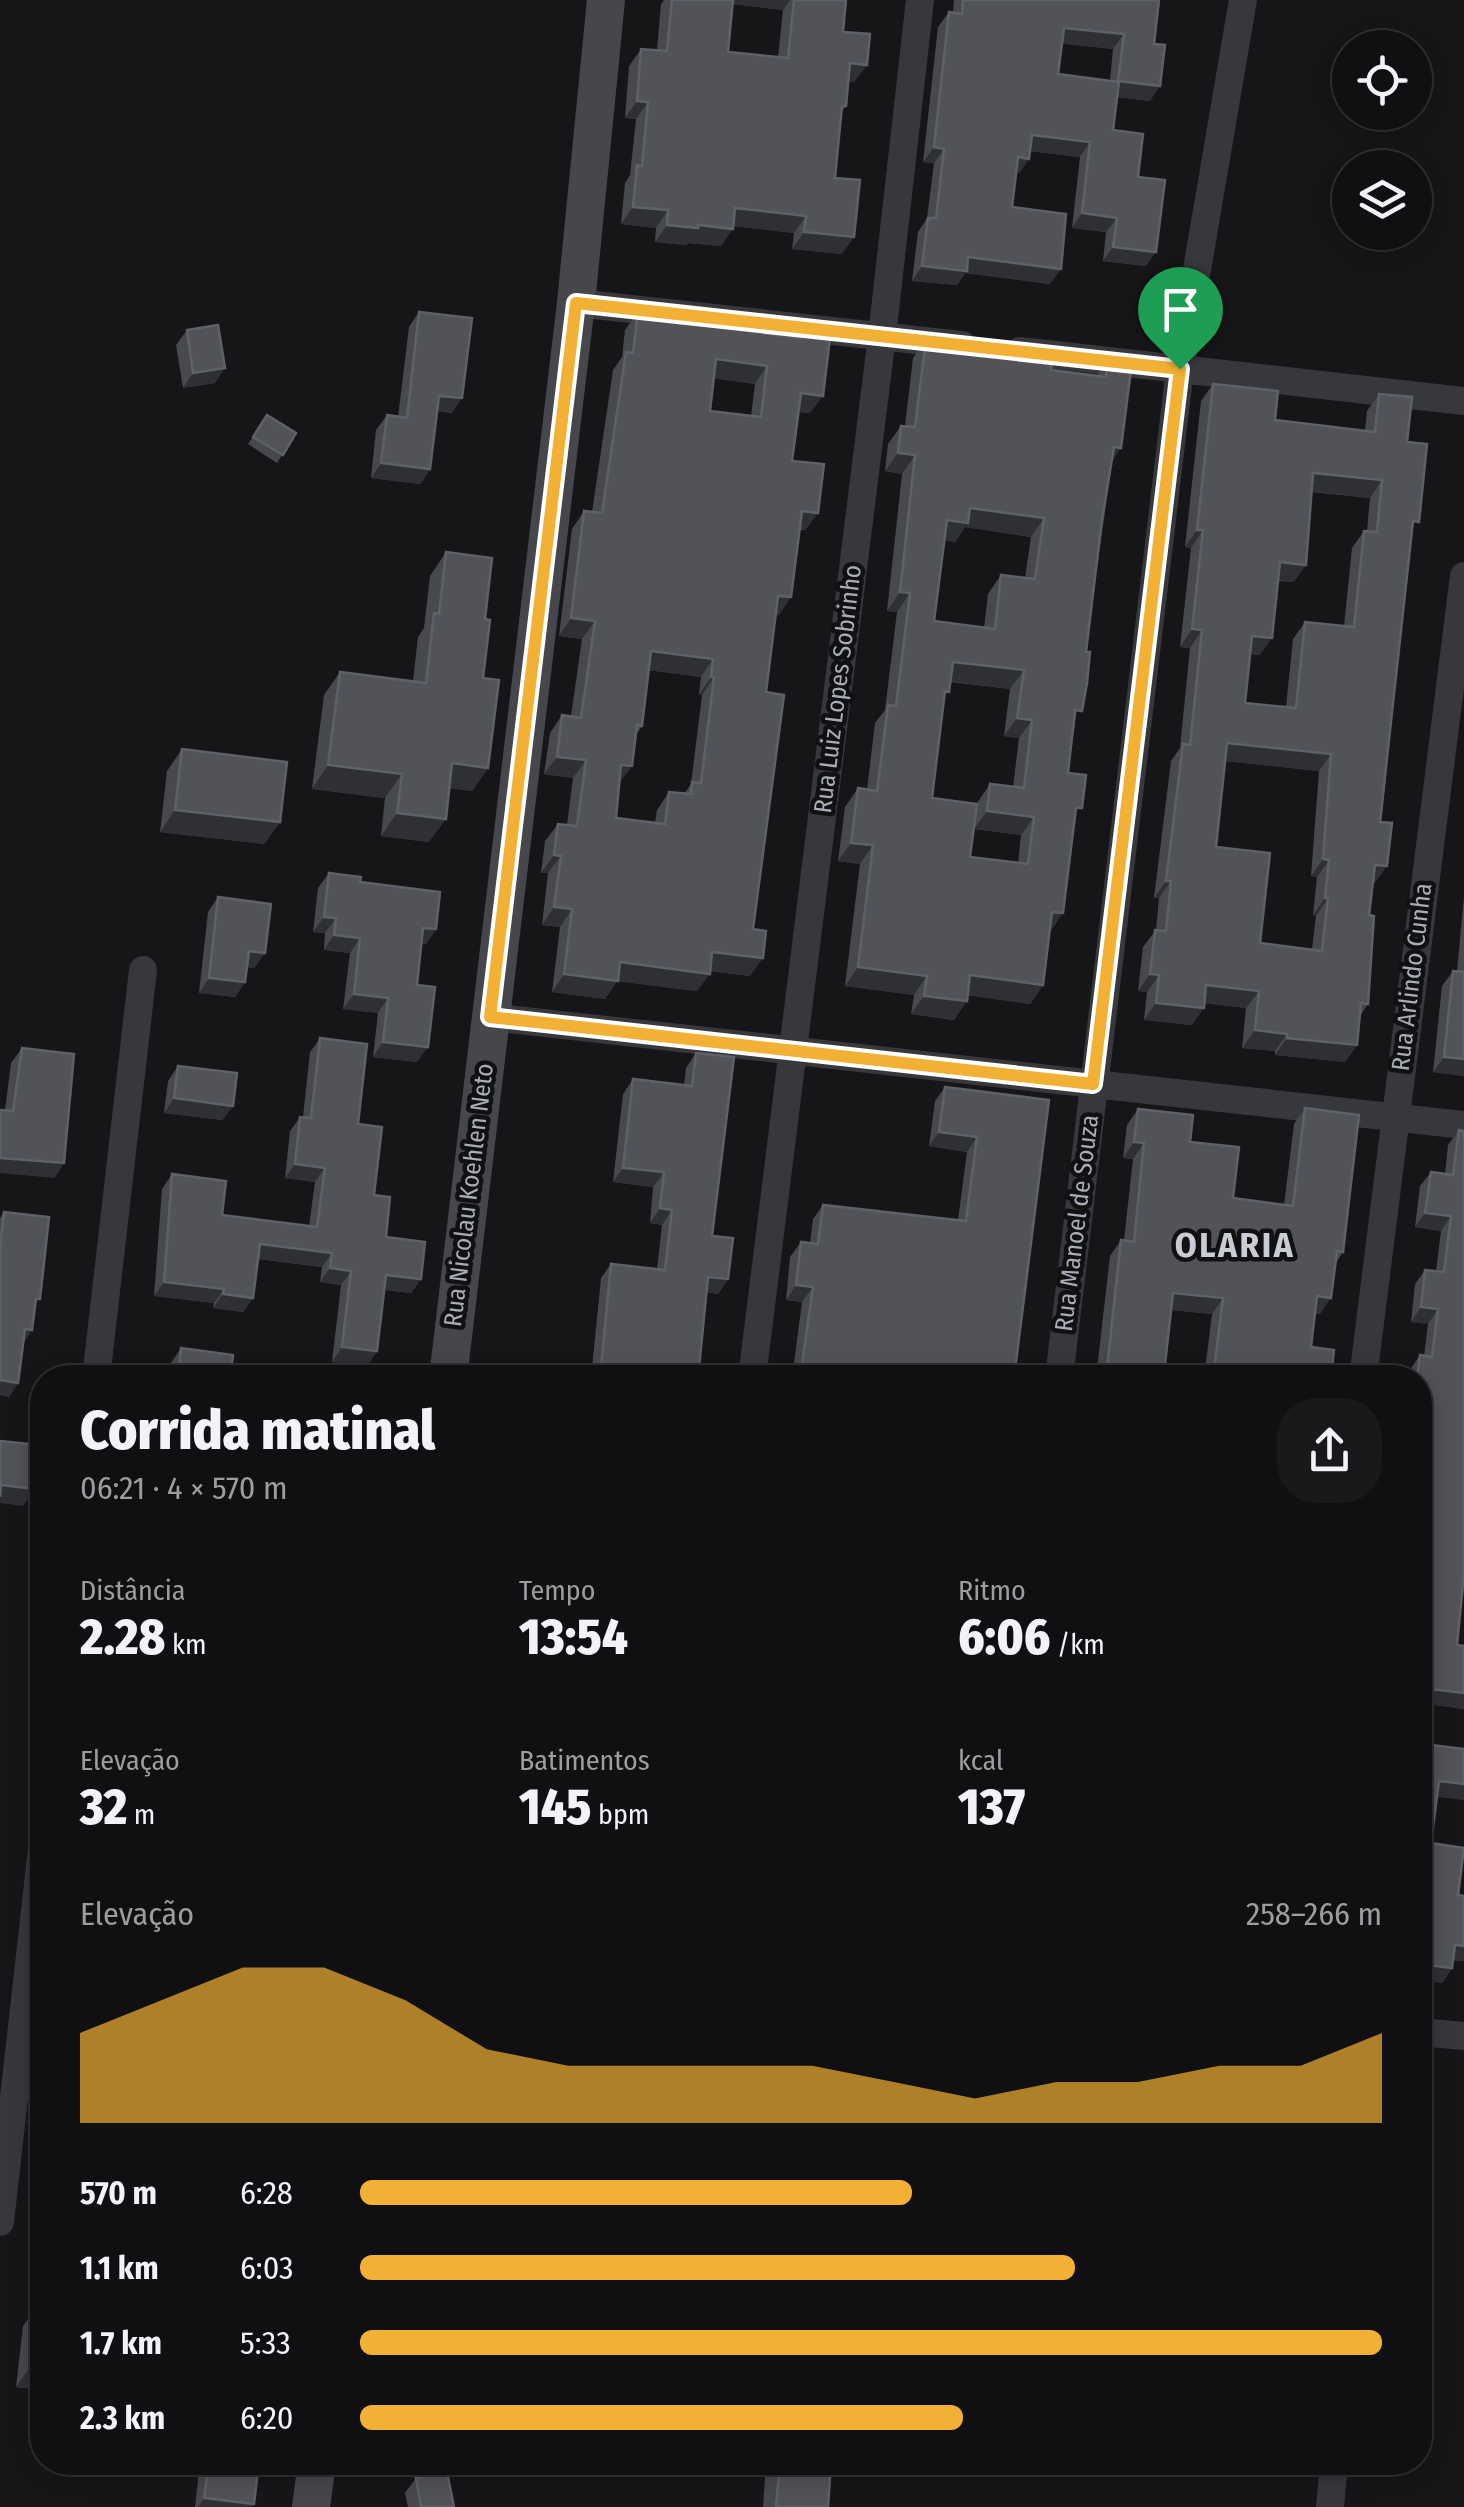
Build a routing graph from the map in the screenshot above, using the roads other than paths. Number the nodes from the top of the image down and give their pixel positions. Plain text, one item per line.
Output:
1 (606, 0) edge
2 (920, 0) edge
3 (1243, 0) edge
4 (576, 303) junction
5 (882, 336) junction
6 (1180, 369) junction
7 (1464, 401) edge
8 (1464, 576) edge
9 (143, 970) dead end
10 (490, 1017) junction
11 (793, 1051) junction
12 (1093, 1084) junction
13 (1394, 1117) junction
14 (1464, 1125) edge
15 (97, 1365) edge
16 (450, 1365) edge
17 (754, 1365) edge
18 (1061, 1365) edge
19 (1364, 1365) edge
20 (30, 1967) edge
21 (1432, 2033) edge
22 (1464, 2036) edge
23 (0, 2222) edge
24 (315, 2475) edge
25 (1333, 2475) edge
26 (311, 2507) edge
27 (1330, 2507) edge

1 - 4 main road, Rua Nicolau Koehlen Neto
2 - 5 street, Rua Luiz Lopes Sobrinho
3 - 6 street, Rua Manoel de Souza
4 - 5 street
4 - 10 main road, Rua Nicolau Koehlen Neto
5 - 6 street
5 - 11 street, Rua Luiz Lopes Sobrinho
6 - 7 street
6 - 12 street, Rua Manoel de Souza
8 - 13 street, Rua Arlindo Cunha
9 - 15 street
10 - 11 street
10 - 16 main road, Rua Nicolau Koehlen Neto
11 - 12 street
11 - 17 street, Rua Luiz Lopes Sobrinho
12 - 13 street
12 - 18 street, Rua Manoel de Souza
13 - 14 street
13 - 19 street, Rua Arlindo Cunha
20 - 23 street
21 - 22 street
24 - 26 main road
25 - 27 street

